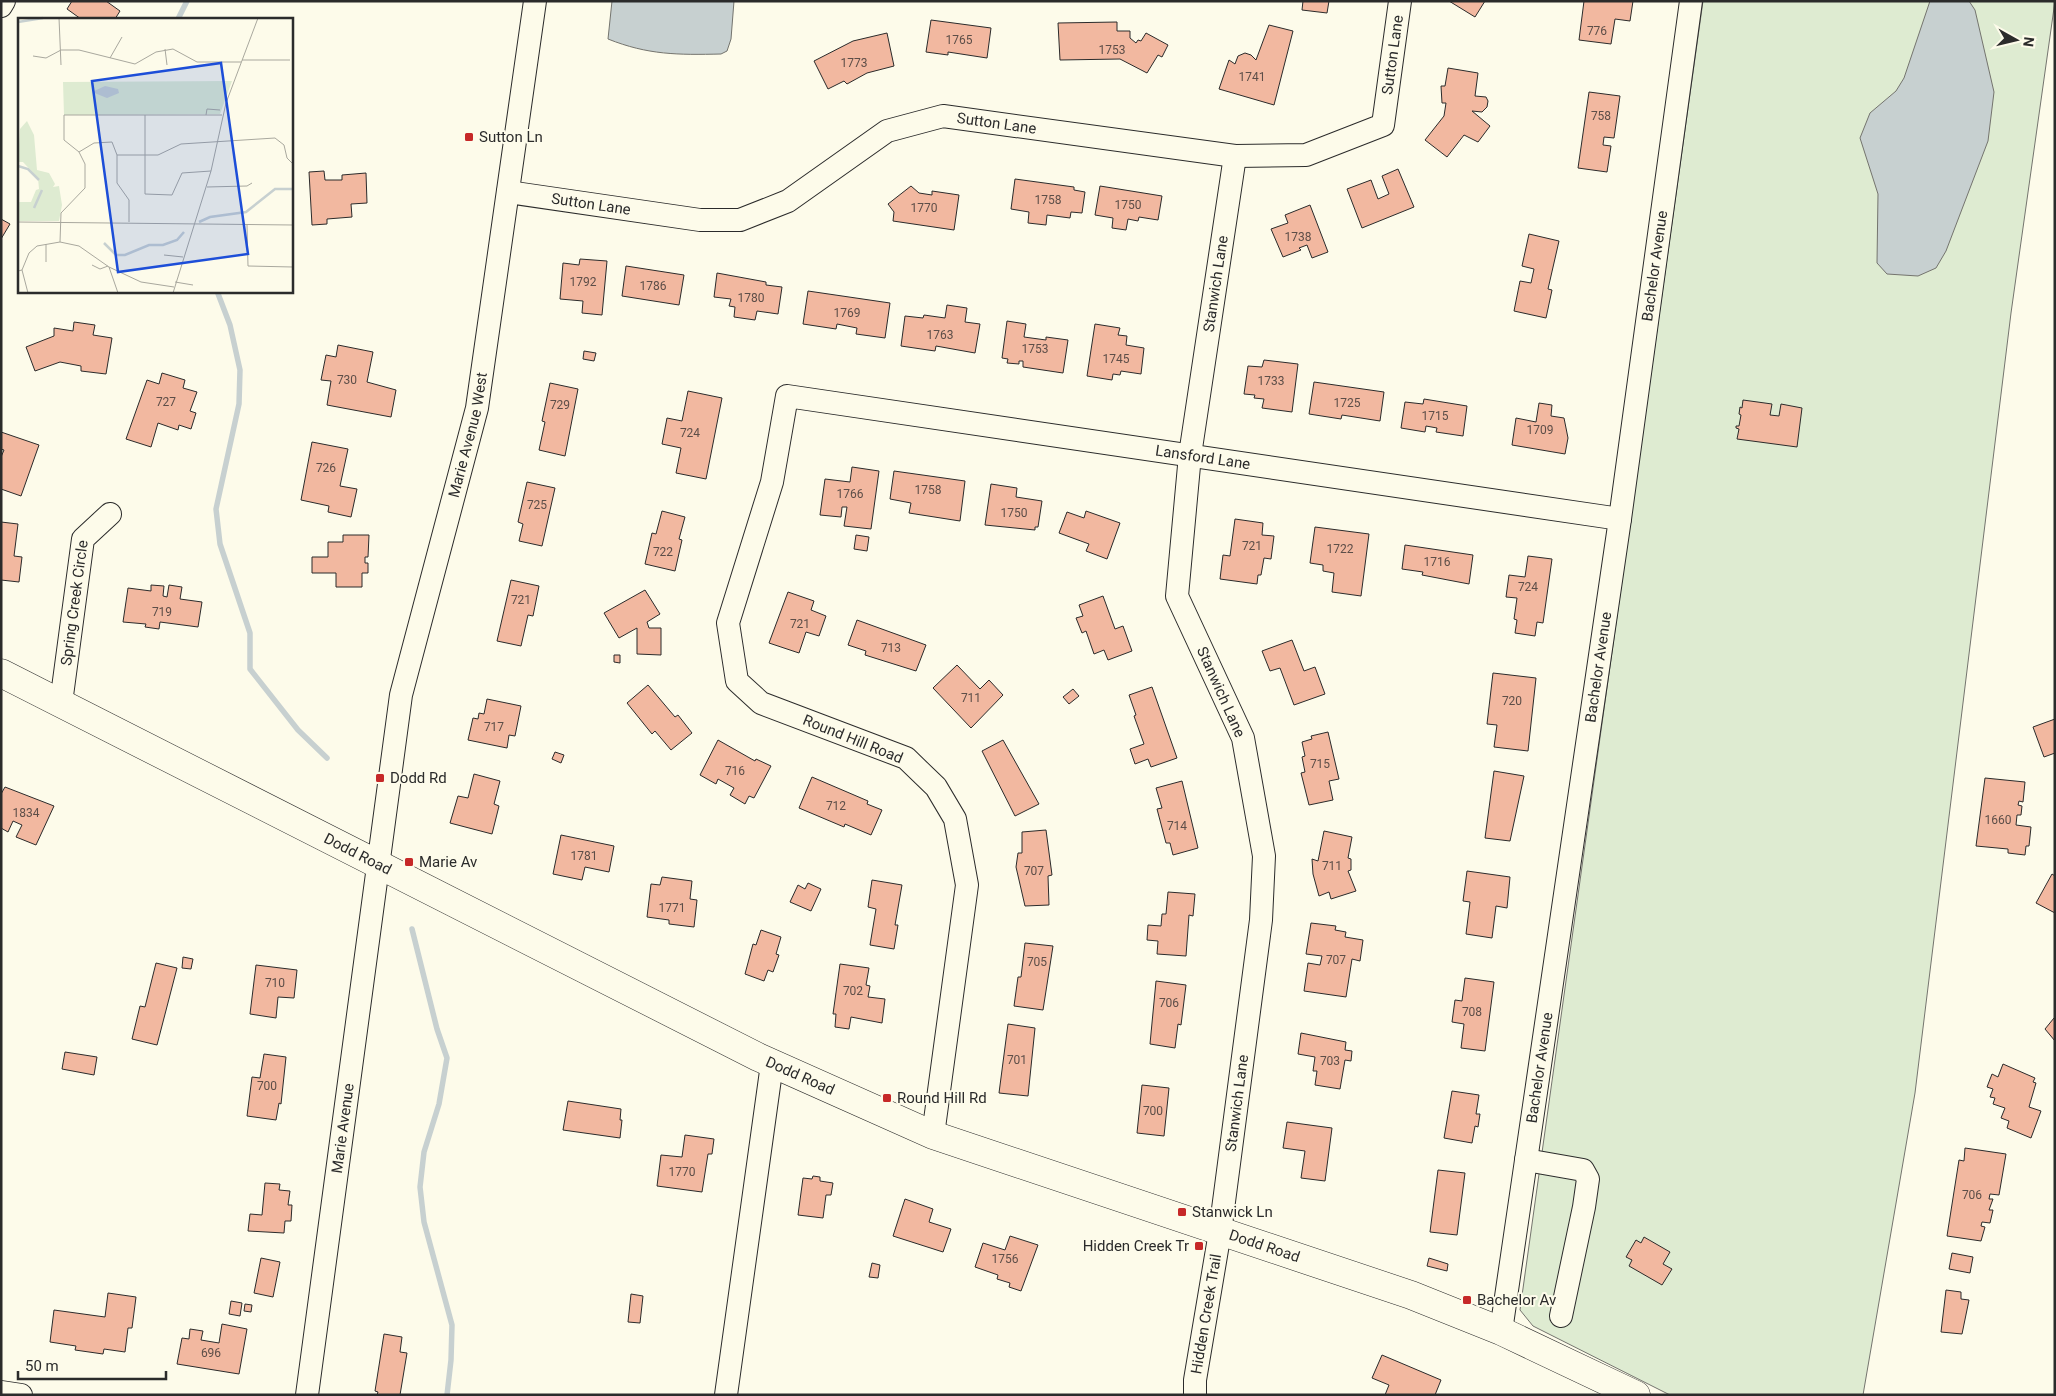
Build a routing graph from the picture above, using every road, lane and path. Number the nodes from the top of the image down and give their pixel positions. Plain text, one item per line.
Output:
1 (4, 1) edge
2 (535, 1) edge
3 (1400, 1) edge
4 (1691, 1) edge
5 (1, 6) edge
6 (1235, 156) junction
7 (508, 192) junction
8 (787, 396) joint
9 (1190, 456) junction
10 (110, 514) dead end
11 (1620, 519) junction
12 (1, 673) edge
13 (61, 703) junction
14 (378, 864) junction
15 (772, 1064) junction
16 (932, 1135) junction
17 (1526, 1160) junction
18 (1220, 1232) junction
19 (1561, 1316) dead end
20 (1501, 1332) junction
21 (1, 1392) edge
22 (21, 1395) edge
23 (307, 1395) edge
24 (726, 1395) edge
25 (1195, 1395) edge
26 (1636, 1395) edge

1 - 5 street
2 - 7 street, Marie Avenue West
3 - 6 street, Sutton Lane
4 - 11 street, Bachelor Avenue
6 - 7 street, Sutton Lane
6 - 9 street, Stanwich Lane
7 - 14 street, Marie Avenue West
8 - 9 street, Lansford Lane
8 - 16 street, Round Hill Road
9 - 11 street, Lansford Lane
9 - 18 street, Stanwich Lane
10 - 13 street, Spring Creek Circle
11 - 17 street, Bachelor Avenue
12 - 13 main road, Dodd Road
13 - 14 main road, Dodd Road
14 - 15 main road, Dodd Road
14 - 23 street, Marie Avenue
15 - 16 main road, Dodd Road
15 - 24 street
16 - 18 main road, Dodd Road
17 - 19 street
17 - 20 street, Bachelor Avenue
18 - 20 main road, Dodd Road
18 - 25 street, Hidden Creek Trail
20 - 26 main road, Dodd Road
21 - 22 street

